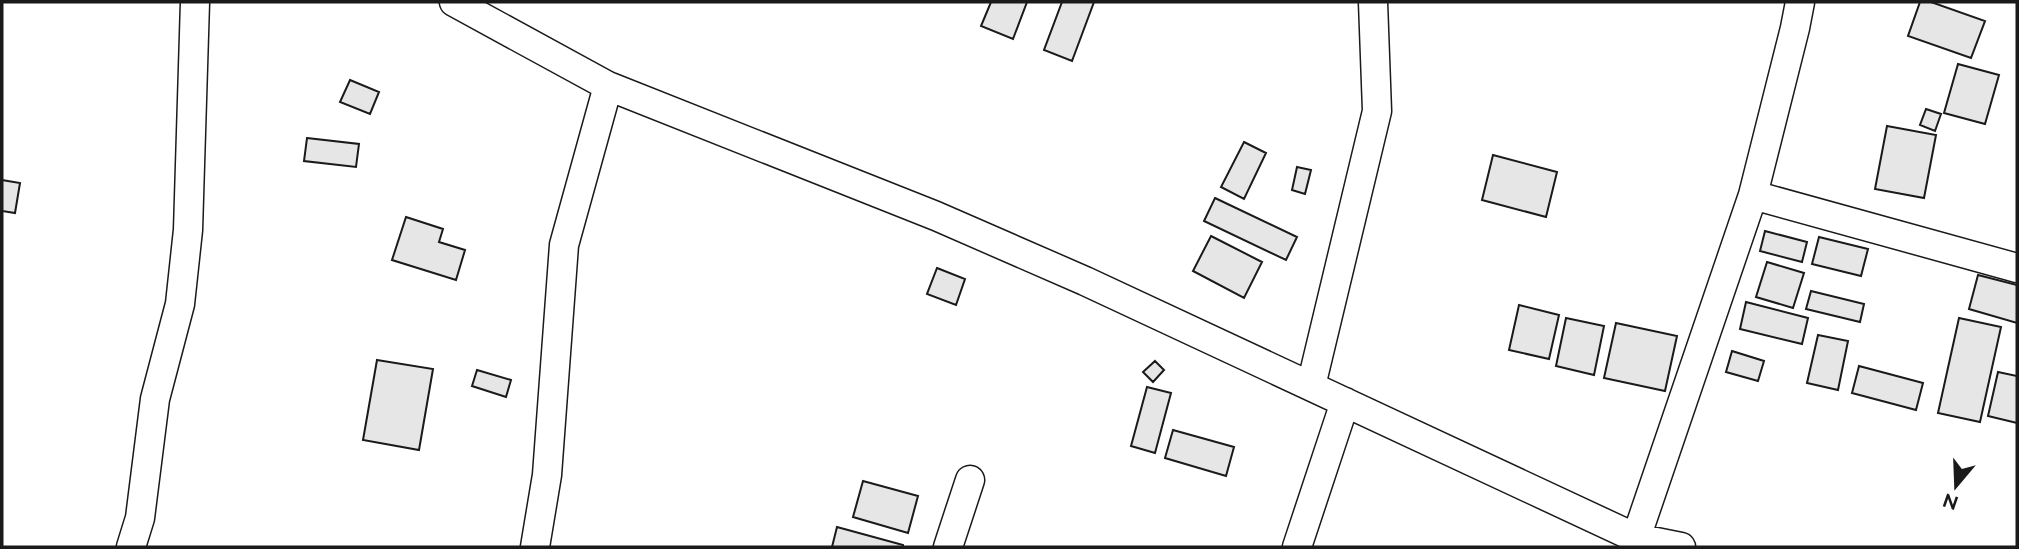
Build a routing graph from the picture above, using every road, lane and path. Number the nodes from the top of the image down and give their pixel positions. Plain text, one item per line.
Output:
1 (195, 2) edge
2 (454, 2) edge
3 (1373, 2) edge
4 (1800, 2) edge
5 (608, 86) junction
6 (1753, 195) junction
7 (2017, 268) edge
8 (1311, 386) junction
9 (1345, 402) junction
10 (970, 480) dead end
11 (1635, 542) edge
12 (131, 547) edge
13 (535, 547) edge
14 (948, 547) edge
15 (1297, 547) edge
16 (1681, 547) edge

1 - 12 street
2 - 5 street
3 - 8 street
4 - 6 street
5 - 8 street
5 - 13 street
6 - 7 street
6 - 11 street
8 - 9 street
9 - 11 street
9 - 15 street
10 - 14 street
11 - 16 street

